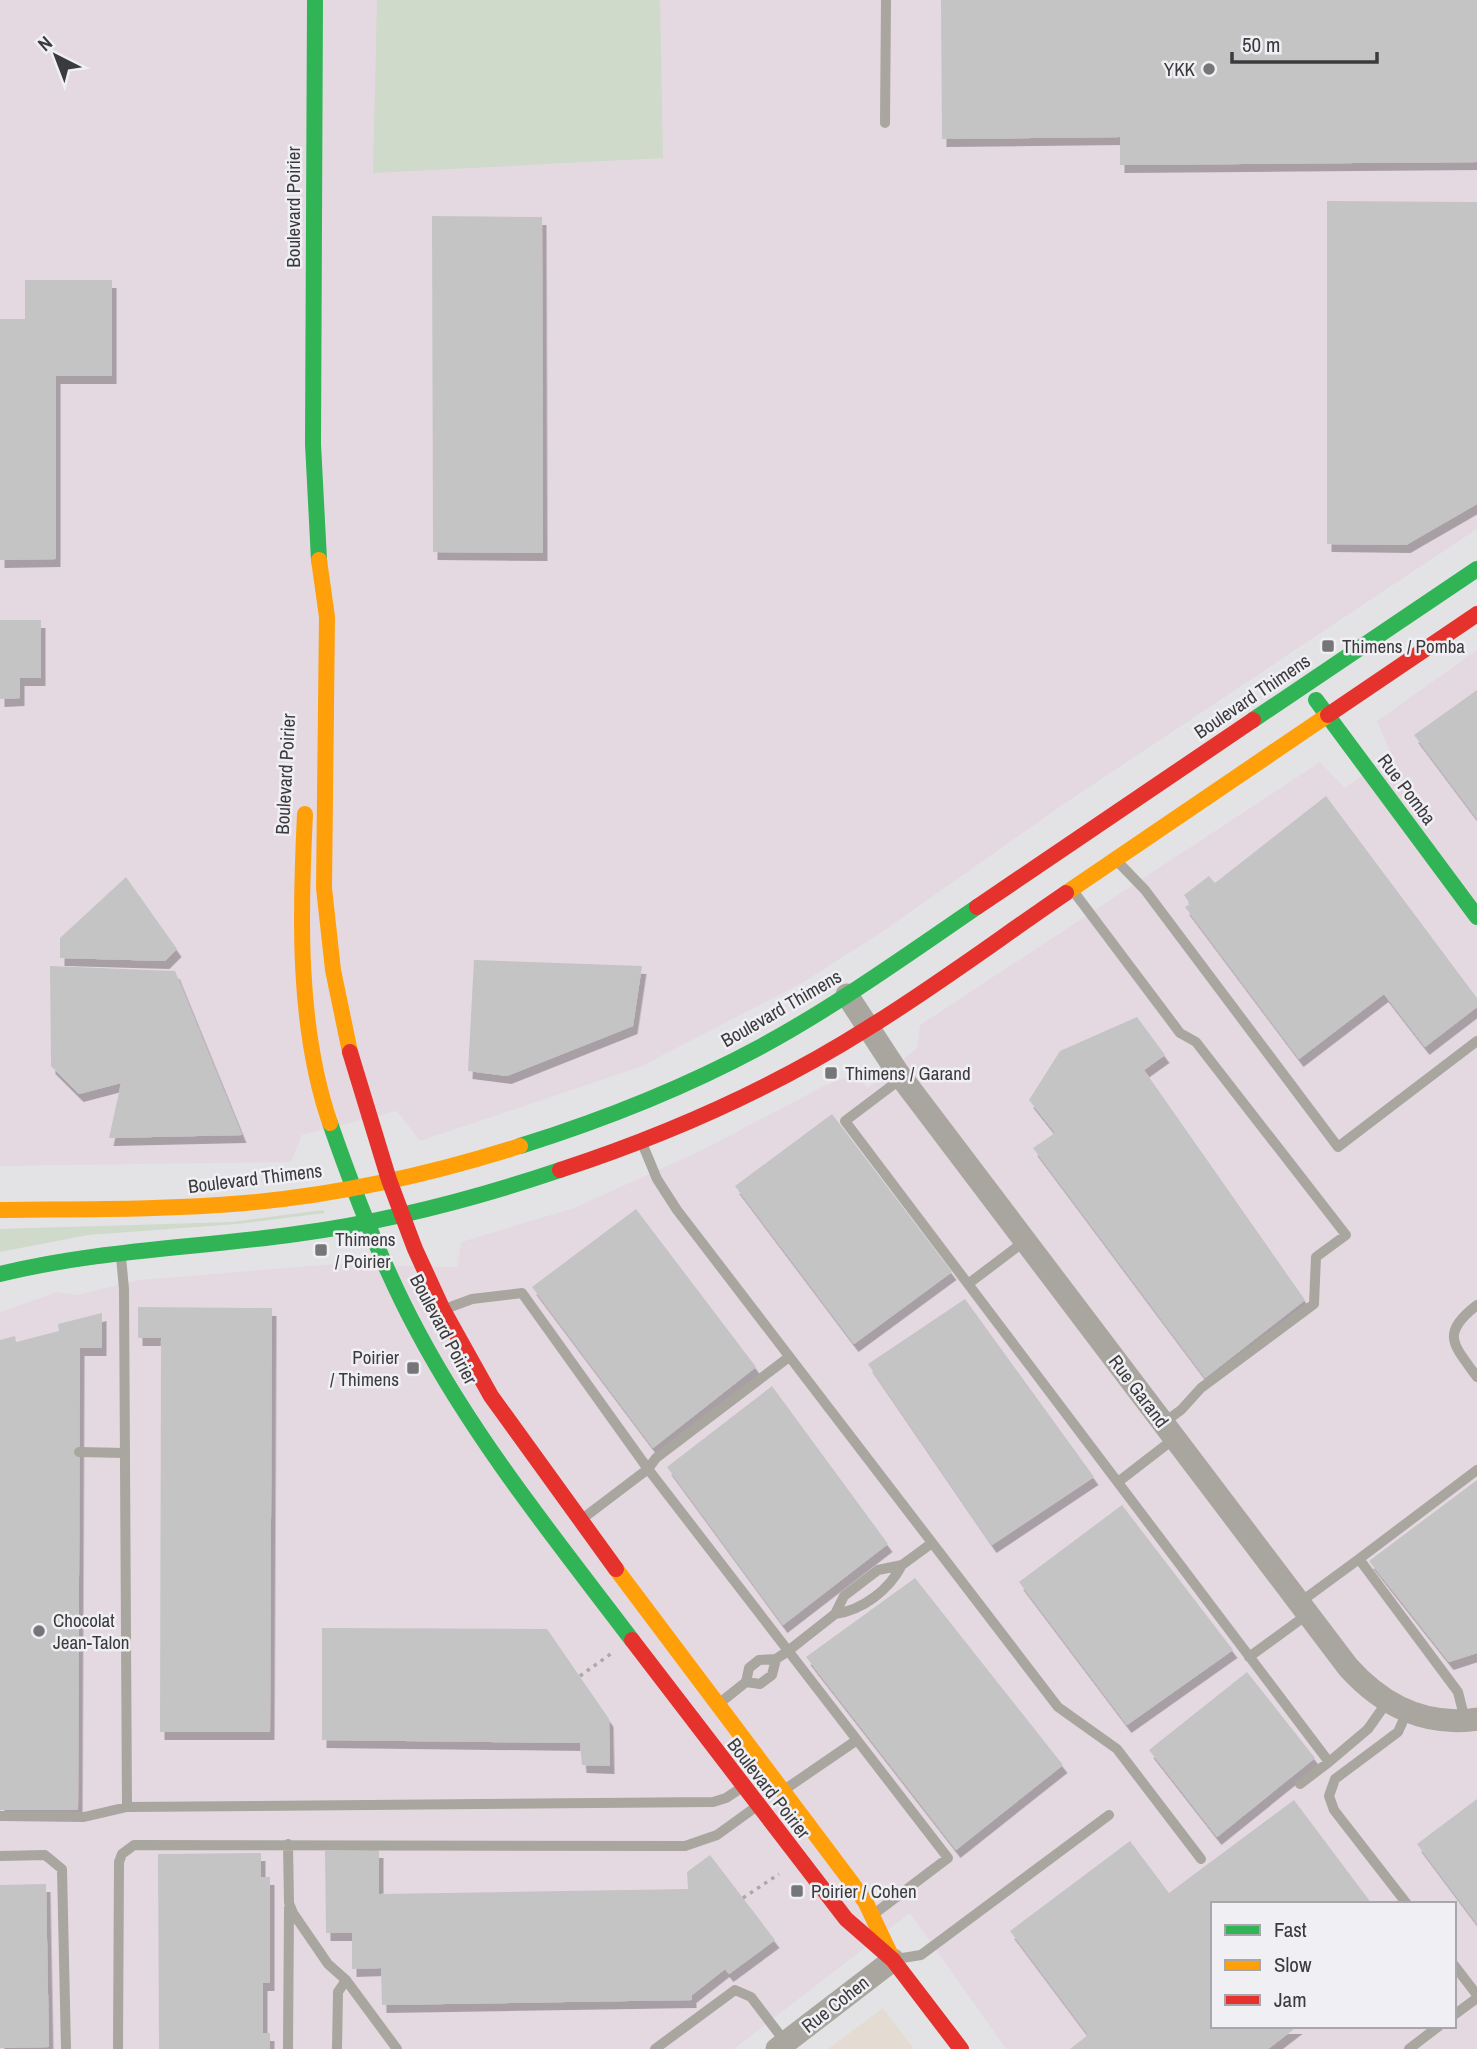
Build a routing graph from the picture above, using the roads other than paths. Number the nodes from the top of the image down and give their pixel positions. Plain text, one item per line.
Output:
1 (315, 0) edge
2 (887, 0) edge
3 (885, 123) dead end
4 (316, 540) junction
5 (1477, 569) edge
6 (1477, 614) edge
7 (309, 620) dead end
8 (310, 670) dead end
9 (1306, 685) junction
10 (1327, 716) junction
11 (309, 759) dead end
12 (306, 799) dead end
13 (1116, 859) junction
14 (1072, 889) junction
15 (1477, 917) edge
16 (847, 995) junction
17 (868, 1028) junction
18 (1477, 1041) edge
19 (902, 1077) junction
20 (642, 1143) junction
21 (389, 1180) junction
22 (352, 1187) junction
23 (0, 1210) edge
24 (402, 1215) junction
25 (366, 1221) junction
26 (1025, 1241) junction
27 (120, 1250) junction
28 (0, 1274) edge
29 (968, 1284) junction
30 (1477, 1305) edge
31 (443, 1310) junction
32 (789, 1357) junction
33 (1477, 1377) edge
34 (1169, 1430) junction
35 (79, 1452) dead end
36 (125, 1453) junction
37 (648, 1469) junction
38 (1477, 1470) edge
39 (1118, 1482) junction
40 (580, 1521) junction
41 (932, 1543) junction
42 (1359, 1559) junction
43 (902, 1565) junction
44 (1303, 1608) junction
45 (835, 1614) junction
46 (788, 1651) junction
47 (1249, 1657) junction
48 (776, 1659) junction
49 (746, 1682) junction
50 (718, 1703) junction
51 (1397, 1707) junction
52 (1471, 1720) edge
53 (857, 1740) junction
54 (1329, 1762) junction
55 (1300, 1784) dead end
56 (742, 1787) junction
57 (784, 1791) junction
58 (127, 1807) junction
59 (757, 1807) junction
60 (1109, 1815) dead end
61 (0, 1816) edge
62 (288, 1844) junction
63 (0, 1856) edge
64 (1201, 1859) dead end
65 (1405, 1902) edge
66 (289, 1903) junction
67 (872, 1915) junction
68 (855, 1928) junction
69 (893, 1960) junction
70 (1456, 1968) edge
71 (346, 1980) junction
72 (1477, 1997) edge
73 (1456, 2013) edge
74 (1436, 2028) edge
75 (781, 2046) edge
76 (66, 2049) edge
77 (118, 2049) edge
78 (288, 2049) edge
79 (337, 2049) edge
80 (397, 2049) edge
81 (655, 2049) edge
82 (960, 2049) edge
83 (1409, 2049) edge

1 - 4 street, Boulevard Poirier
2 - 3 lane
4 - 7 street, Boulevard Poirier
4 - 21 street, Boulevard Poirier
5 - 9 street, Boulevard Thimens
6 - 10 street
8 - 11 street, Boulevard Poirier
9 - 10 street, Rue Pomba
9 - 16 street, Boulevard Thimens
10 - 13 street
10 - 15 street, Rue Pomba
12 - 22 street, Boulevard Poirier
13 - 14 street
13 - 18 lane
14 - 17 street
14 - 34 lane
16 - 17 street, Rue Garand
16 - 21 street, Boulevard Thimens
17 - 19 street, Rue Garand
17 - 20 street
19 - 26 street, Rue Garand
19 - 29 lane
20 - 24 street
20 - 32 lane
21 - 22 street, Boulevard Thimens
21 - 24 street, Boulevard Poirier
22 - 23 street, Boulevard Thimens
22 - 25 street, Boulevard Poirier
24 - 25 street
24 - 31 street, Boulevard Poirier
25 - 27 street
25 - 56 street, Boulevard Poirier
26 - 29 lane
26 - 34 street, Rue Garand
27 - 28 street
27 - 36 lane
29 - 39 lane
30 - 33 lane
31 - 37 lane
31 - 40 street, Boulevard Poirier
32 - 37 lane
32 - 41 lane
34 - 39 lane
34 - 44 street, Rue Garand
35 - 36 lane
36 - 58 lane
37 - 40 lane
37 - 46 lane
38 - 42 lane
39 - 47 lane
40 - 50 street, Boulevard Poirier
41 - 43 lane
41 - 64 lane
42 - 44 lane
42 - 52 lane
43 - 45 lane
43 - 45 lane
44 - 47 lane
44 - 51 street, Rue Garand
45 - 46 lane
46 - 48 lane
46 - 53 lane
47 - 54 lane
48 - 49 lane
48 - 49 lane
49 - 50 lane
50 - 57 street, Boulevard Poirier
51 - 52 street, Rue Garand
51 - 54 lane
51 - 65 lane
53 - 57 lane
53 - 67 lane
54 - 55 lane
56 - 58 lane
56 - 59 street, Boulevard Poirier
57 - 67 street, Boulevard Poirier
58 - 61 lane
59 - 62 lane
59 - 68 street, Boulevard Poirier
60 - 69 lane
62 - 66 lane
62 - 77 lane
63 - 76 lane
66 - 71 lane
66 - 78 lane
67 - 68 lane
67 - 69 street, Boulevard Poirier
68 - 69 street, Boulevard Poirier
69 - 75 street, Rue Cohen
69 - 82 street, Boulevard Poirier
70 - 72 lane
71 - 79 lane
71 - 80 lane
72 - 73 lane
74 - 83 lane
75 - 81 lane

